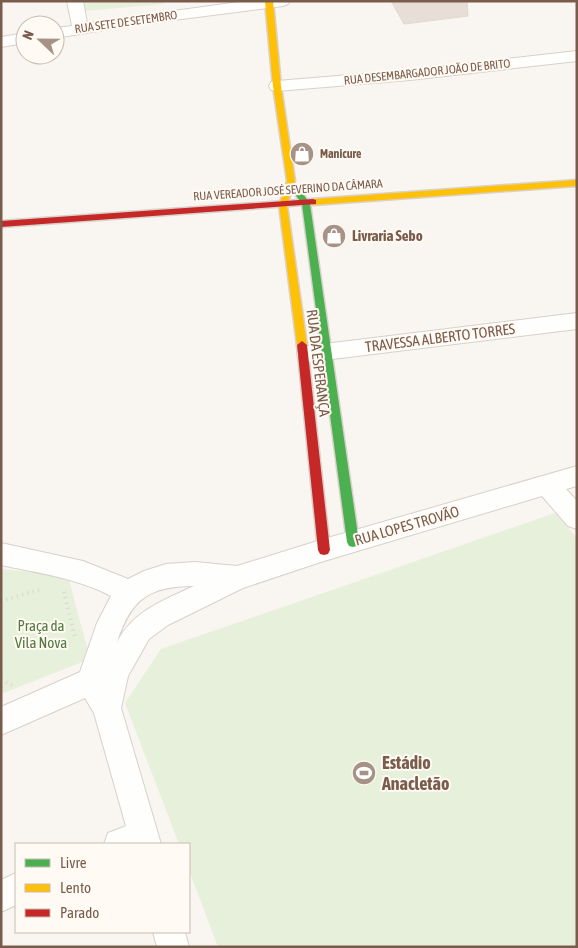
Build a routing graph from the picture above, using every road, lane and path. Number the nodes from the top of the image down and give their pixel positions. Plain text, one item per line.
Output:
1 (75, 1) edge
2 (274, 2) edge
3 (81, 28) junction
4 (65, 31) edge
5 (15, 40) edge
6 (1, 42) edge
7 (577, 56) edge
8 (277, 86) junction
9 (291, 181) junction
10 (577, 183) edge
11 (306, 204) junction
12 (283, 205) junction
13 (1, 224) edge
14 (577, 321) edge
15 (327, 352) junction
16 (303, 355) junction
17 (577, 476) edge
18 (547, 486) junction
19 (577, 518) edge
20 (352, 542) junction
21 (324, 550) junction
22 (1, 554) edge
23 (237, 578) junction
24 (62, 584) dead end
25 (44, 589) dead end
26 (130, 592) junction
27 (1, 601) edge
28 (76, 638) dead end
29 (103, 678) junction
30 (1, 680) edge
31 (21, 681) dead end
32 (12, 685) junction
33 (7, 687) dead end
34 (1, 721) edge
35 (136, 841) edge
36 (15, 889) edge
37 (1, 896) edge
38 (169, 933) edge
39 (173, 947) edge

1 - 3 street
2 - 3 street, RUA SETE DE SETEMBRO
2 - 8 street, RUA DA ESPERANÇA
3 - 4 street, RUA SETE DE SETEMBRO
5 - 6 street
7 - 8 street, RUA DESEMBARGADOR JOÃO DE BRITO
8 - 9 street, RUA DA ESPERANÇA
9 - 11 street, RUA DA ESPERANÇA
9 - 12 street, RUA DA ESPERANÇA
10 - 11 street, RUA VEREADOR JOSÉ SEVERINO DA CÂMARA
11 - 12 street, RUA VEREADOR JOSÉ SEVERINO DA CÂMARA
11 - 15 street, RUA DA ESPERANÇA
12 - 13 street, RUA VEREADOR JOSÉ SEVERINO DA CÂMARA
12 - 16 street, RUA DA ESPERANÇA
14 - 15 street, TRAVESSA ALBERTO TORRES
15 - 16 street, TRAVESSA ALBERTO TORRES
15 - 20 street, RUA DA ESPERANÇA
16 - 21 street, RUA DA ESPERANÇA
17 - 18 street, RUA LOPES TROVÃO
18 - 19 street
18 - 20 street, RUA LOPES TROVÃO
20 - 21 street, RUA LOPES TROVÃO
21 - 23 street, RUA LOPES TROVÃO
22 - 26 street
23 - 26 street
23 - 29 street, RUA LOPES TROVÃO
24 - 28 path
25 - 27 path
26 - 29 street
29 - 34 street
29 - 35 street
30 - 32 path
31 - 32 path
32 - 33 path
36 - 37 street
38 - 39 street

